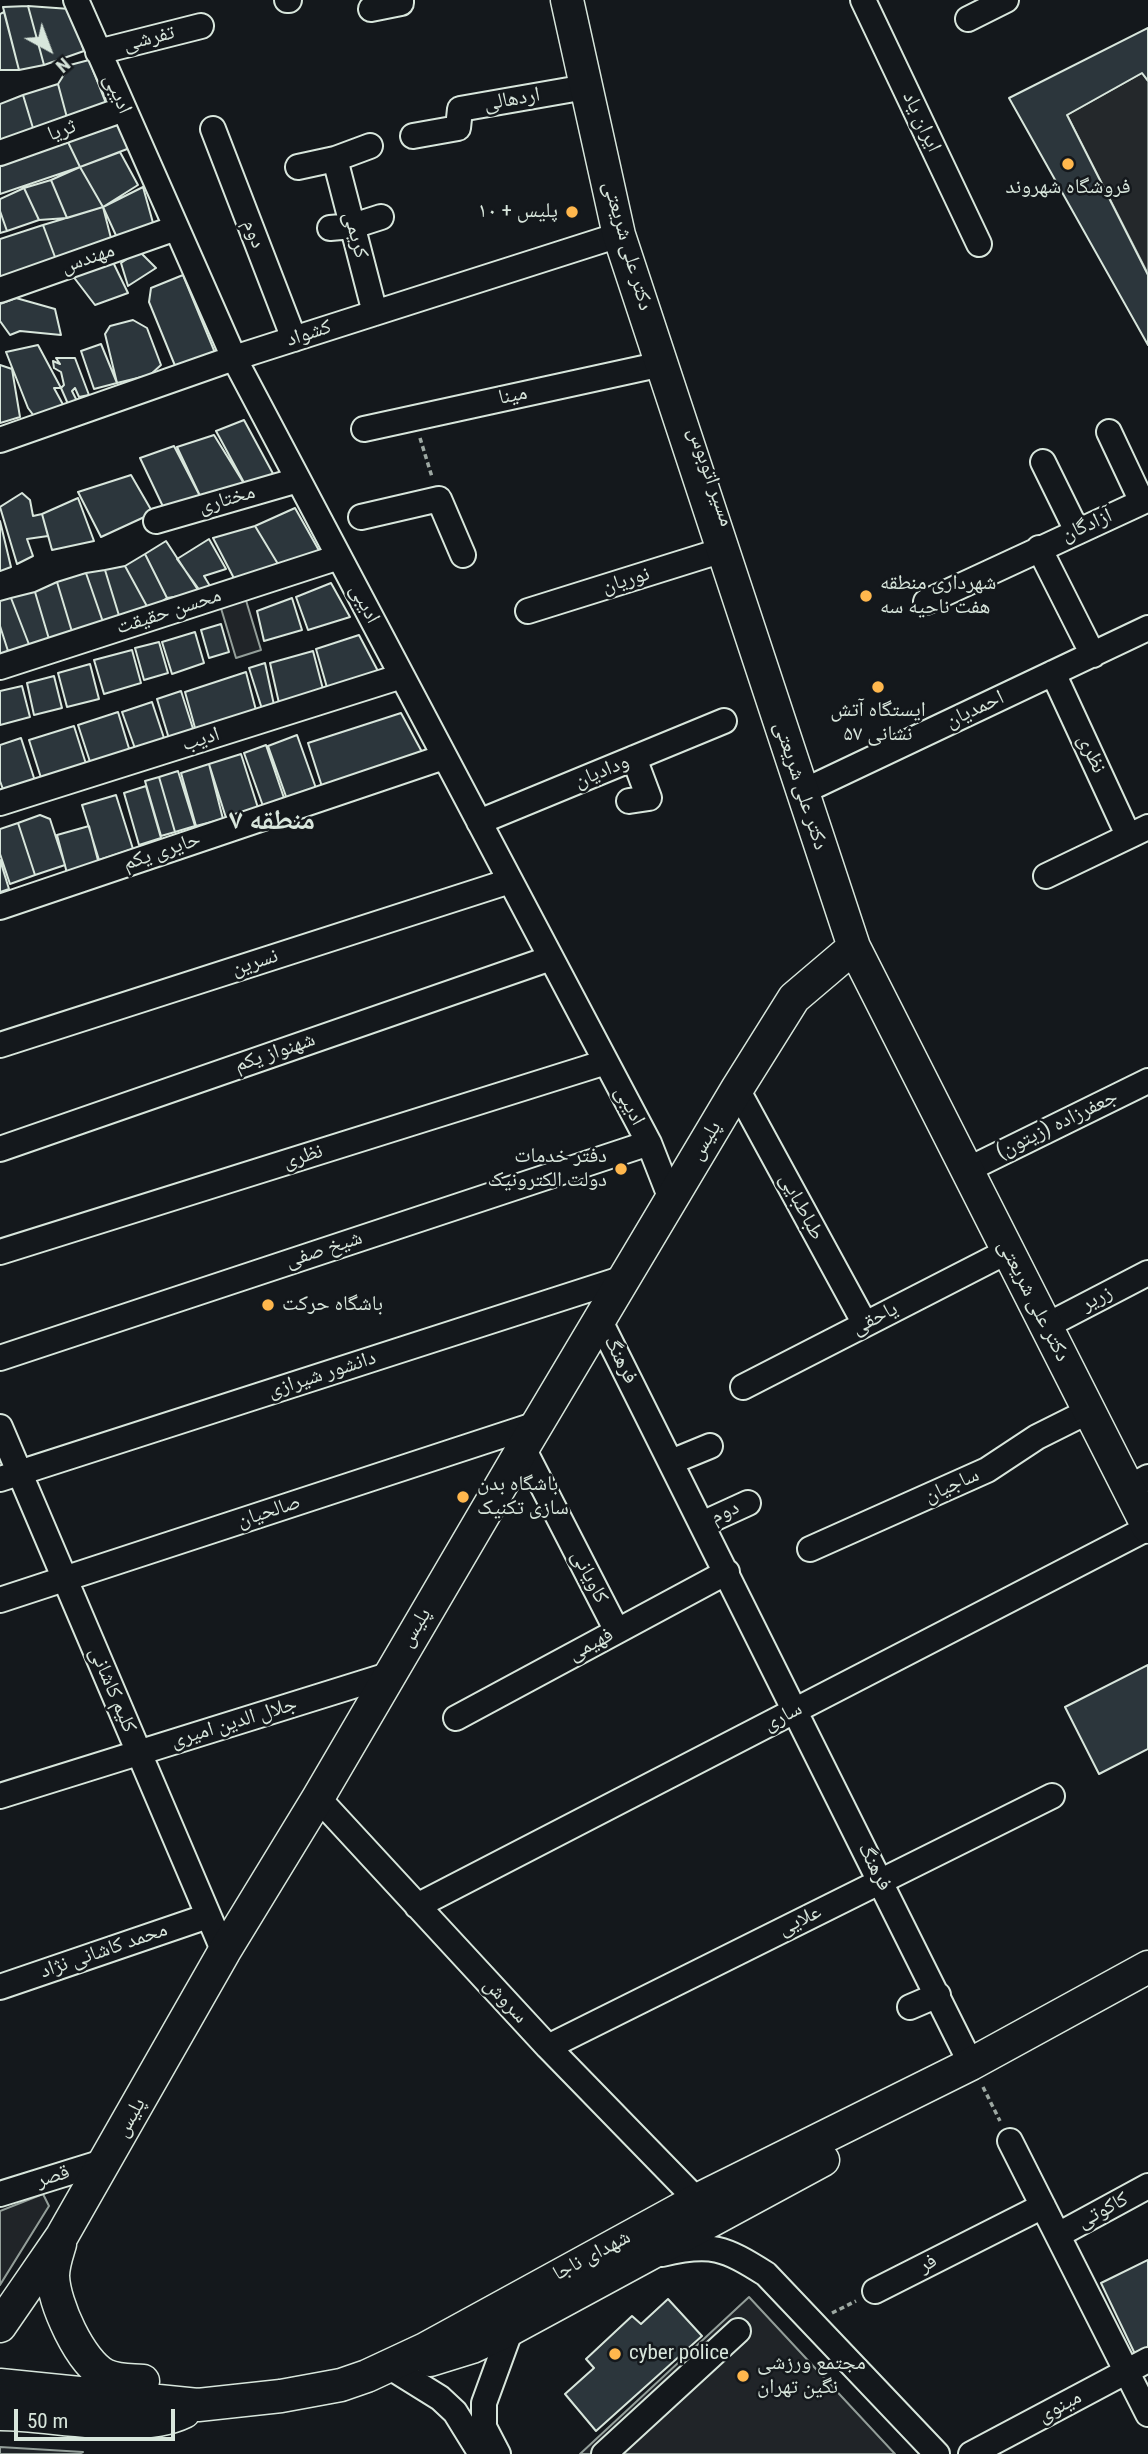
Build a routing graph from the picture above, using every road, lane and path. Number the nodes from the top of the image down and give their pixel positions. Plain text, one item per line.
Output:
1 (76, 0) edge
2 (401, 0) edge
3 (567, 0) edge
4 (578, 0) edge
5 (863, 0) edge
6 (1006, 0) edge
7 (371, 9) dead end
8 (968, 19) dead end
9 (201, 26) dead end
10 (98, 52) junction
11 (586, 86) junction
12 (124, 109) junction
13 (213, 129) dead end
14 (413, 136) dead end
15 (370, 146) dead end
16 (0, 153) edge
17 (335, 159) junction
18 (298, 167) dead end
19 (381, 217) dead end
20 (342, 227) junction
21 (176, 228) junction
22 (620, 235) junction
23 (979, 244) dead end
24 (0, 290) edge
25 (375, 313) junction
26 (294, 339) junction
27 (234, 358) junction
28 (662, 364) junction
29 (413, 418) junction
30 (364, 429) dead end
31 (1109, 432) dead end
32 (0, 440) edge
33 (1043, 462) dead end
34 (298, 480) junction
35 (439, 499) junction
36 (361, 517) dead end
37 (156, 520) dead end
38 (1077, 531) junction
39 (1039, 548) junction
40 (723, 550) junction
41 (463, 555) dead end
42 (339, 557) junction
43 (926, 603) dead end
44 (528, 611) dead end
45 (1148, 628) edge
46 (1093, 654) junction
47 (0, 667) edge
48 (1053, 673) junction
49 (401, 676) junction
50 (724, 721) dead end
51 (444, 757) junction
52 (634, 758) junction
53 (809, 789) junction
54 (629, 801) dead end
55 (0, 803) edge
56 (479, 822) junction
57 (1138, 831) edge
58 (1046, 876) dead end
59 (510, 881) junction
60 (0, 907) edge
61 (854, 947) junction
62 (551, 958) junction
63 (0, 1045) edge
64 (606, 1062) junction
65 (1148, 1081) edge
66 (737, 1089) junction
67 (649, 1143) junction
68 (0, 1149) edge
69 (967, 1170) junction
70 (671, 1199) junction
71 (1008, 1251) junction
72 (0, 1252) edge
73 (1148, 1273) edge
74 (624, 1278) junction
75 (599, 1319) junction
76 (865, 1324) junction
77 (1046, 1326) junction
78 (0, 1358) edge
79 (743, 1387) dead end
80 (1089, 1411) junction
81 (0, 1427) edge
82 (530, 1436) junction
83 (710, 1446) dead end
84 (671, 1462) junction
85 (10, 1475) edge
86 (1138, 1483) edge
87 (748, 1503) dead end
88 (702, 1524) junction
89 (1148, 1527) edge
90 (810, 1549) dead end
91 (726, 1572) junction
92 (65, 1579) junction
93 (0, 1600) edge
94 (617, 1631) junction
95 (388, 1675) junction
96 (796, 1710) junction
97 (456, 1718) dead end
98 (139, 1752) junction
99 (0, 1796) edge
100 (1052, 1796) dead end
101 (318, 1798) junction
102 (881, 1881) junction
103 (417, 1906) junction
104 (208, 1916) junction
105 (224, 1952) junction
106 (1148, 1967) edge
107 (0, 1987) edge
108 (938, 1994) junction
109 (910, 2007) dead end
110 (548, 2047) junction
111 (971, 2064) junction
112 (942, 2077) junction
113 (1010, 2141) joint
114 (106, 2161) junction
115 (1148, 2186) edge
116 (0, 2194) edge
117 (696, 2200) junction
118 (1043, 2206) junction
119 (1058, 2235) junction
120 (62, 2236) junction
121 (642, 2258) junction
122 (875, 2291) joint
123 (814, 2322) junction
124 (0, 2326) edge
125 (511, 2329) junction
126 (738, 2331) dead end
127 (1137, 2365) edge
128 (381, 2373) junction
129 (0, 2385) edge
130 (198, 2405) junction
131 (0, 2414) edge
132 (1148, 2414) edge
133 (481, 2454) edge
134 (498, 2454) edge
135 (604, 2454) edge
136 (937, 2454) edge
137 (971, 2454) edge

1 - 10 street, ادیبی
2 - 7 street
3 - 11 main road, دکتر علی شریعتی
4 - 53 street, مسیر اتوبوس
5 - 23 street, ایران یاد
6 - 8 street
9 - 10 street, تفرشی
10 - 12 street, ادیبی
11 - 14 street, اردهالی
11 - 22 main road, دکتر علی شریعتی
12 - 16 street, ثریا
12 - 21 street, ادیبی
13 - 26 street, دوم
15 - 17 street
17 - 18 street
17 - 20 street, کریمی
19 - 20 street
20 - 25 street, کریمی
21 - 24 street, مهندس
21 - 27 street, ادیبی
22 - 25 street, کشواد
22 - 28 main road, دکتر علی شریعتی
25 - 26 street, کشواد
26 - 27 street, کشواد
27 - 32 street, کشواد
27 - 34 street, ادیبی
28 - 29 street, مینا
28 - 40 main road, دکتر علی شریعتی
29 - 30 street, مینا
29 - 35 path
31 - 38 street, آزادگان
33 - 38 street
34 - 37 street, مختاری
34 - 42 street, ادیبی
35 - 36 street
35 - 41 street
38 - 39 street, آزادگان
39 - 43 street, آزادگان
39 - 46 street, آزادگان
40 - 44 street, نوریان
40 - 53 main road, دکتر علی شریعتی
42 - 47 street, محسن حقیقت
42 - 49 street, ادیبی
45 - 46 street, احمدیان
46 - 48 street, احمدیان
48 - 53 street, احمدیان
48 - 57 street, نظری
49 - 51 street, ادیبی
49 - 55 street, ادیب
50 - 52 street, ودادیان
51 - 56 street, ادیبی
51 - 60 street, حایری یکم
52 - 54 street
52 - 56 street, ودادیان
53 - 61 main road, دکتر علی شریعتی
56 - 59 street, ادیبی
57 - 58 street
59 - 62 street, ادیبی
59 - 63 street, نسرین
61 - 66 main road, پلیس
61 - 69 main road, دکتر علی شریعتی
62 - 64 street, ادیبی
62 - 68 street, شهنواز یکم
64 - 67 street, ادیبی
64 - 72 street, نظری
65 - 69 street, جعفرزاده (زیتون)
66 - 70 main road, پلیس
66 - 76 street, طباطبایی
67 - 70 street, ادیبی
67 - 78 street, شیخ صفی
69 - 71 main road, دکتر علی شریعتی
70 - 74 main road, پلیس
71 - 76 street, یاحقی
71 - 77 main road, دکتر علی شریعتی
73 - 77 street, زریر
74 - 75 main road, پلیس
74 - 85 street, دانشور شیرازی
75 - 82 main road, پلیس
75 - 84 street, فرهنگ
76 - 79 street, یاحقی
77 - 80 main road, دکتر علی شریعتی
80 - 86 main road, دکتر علی شریعتی
80 - 90 street, ساجیان
81 - 85 street, کلیم کاشانی
82 - 92 street, صالحیان
82 - 94 street, کاویانی
82 - 95 main road, پلیس
83 - 84 street
84 - 88 street, فرهنگ
85 - 92 street, کلیم کاشانی
86 - 89 main road, دکتر علی شریعتی
87 - 88 street, دوم
88 - 91 street, فرهنگ
89 - 96 street, ساری
91 - 94 street, فهیمی
91 - 96 street, فرهنگ
92 - 93 street, صالحیان
92 - 98 street, کلیم کاشانی
94 - 97 street, فهیمی
95 - 98 street, جلال الدین امیری
95 - 101 main road, پلیس
96 - 102 street, فرهنگ
96 - 103 street, ساری
98 - 99 street, جلال الدین امیری
98 - 104 street, کلیم کاشانی
100 - 102 street, علایی
101 - 103 street, سروش
101 - 105 main road, پلیس
102 - 108 street, فرهنگ
102 - 110 street, علایی
103 - 110 street, سروش
104 - 105 street, کلیم کاشانی
104 - 107 street, محمد کاشانی نژاد
105 - 114 main road, پلیس
106 - 111 main road, شهدای ناجا
108 - 109 street
108 - 111 street, فرهنگ
110 - 117 street, سروش
111 - 112 main road, شهدای ناجا
111 - 113 path
112 - 117 main road, شهدای ناجا
112 - 121 main road
113 - 118 street
114 - 116 street, قصر
114 - 120 main road, پلیس
115 - 119 street, کاکوتی
117 - 128 main road, شهدای ناجا
118 - 119 street
118 - 122 street, فر
119 - 127 street
120 - 124 main road, پلیس
120 - 130 main road
121 - 123 street
121 - 125 main road
122 - 123 path
123 - 136 street
125 - 128 main road
125 - 134 street
126 - 135 street
127 - 132 street
127 - 137 street, مینوی
128 - 130 main road, شهدای ناجا
128 - 133 street
129 - 130 main road, شهدای ناجا
130 - 131 main road

